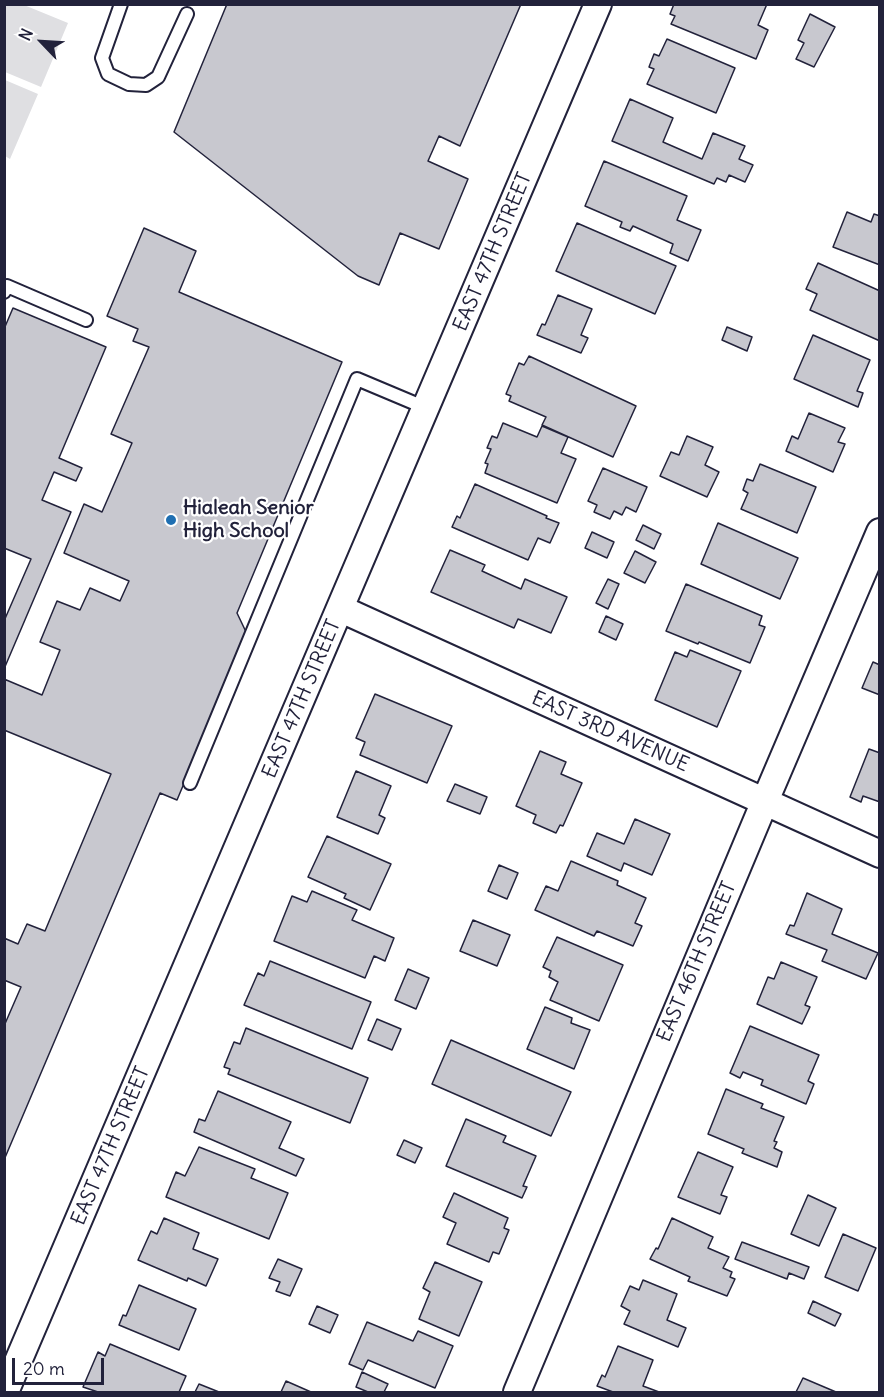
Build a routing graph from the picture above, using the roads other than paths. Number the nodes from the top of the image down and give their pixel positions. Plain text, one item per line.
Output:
1 (121, 4) edge
2 (598, 4) edge
3 (187, 14) dead end
4 (4, 292) edge
5 (86, 320) dead end
6 (426, 408) junction
7 (879, 532) edge
8 (341, 609) junction
9 (190, 783) dead end
10 (765, 801) junction
11 (879, 854) edge
12 (5, 1392) edge
13 (518, 1392) edge

1 - 3 lane
2 - 6 street, EAST 47TH STREET
4 - 5 lane
6 - 8 street, EAST 47TH STREET
6 - 9 lane
7 - 10 street, EAST 46TH STREET
8 - 10 street, EAST 3RD AVENUE
8 - 12 street, EAST 47TH STREET
10 - 11 street, EAST 3RD AVENUE
10 - 13 street, EAST 46TH STREET

